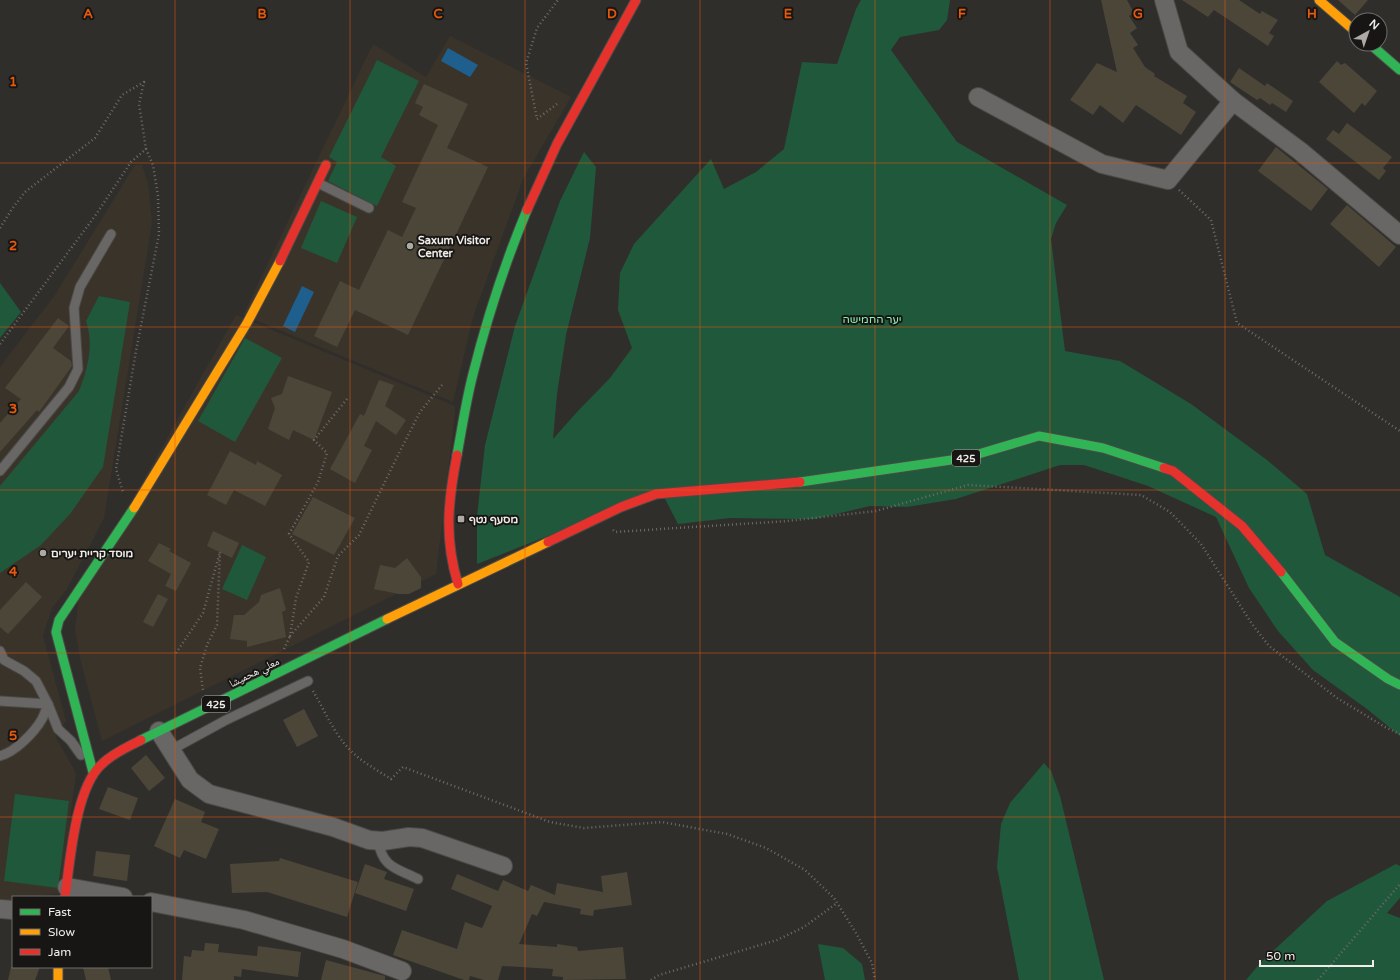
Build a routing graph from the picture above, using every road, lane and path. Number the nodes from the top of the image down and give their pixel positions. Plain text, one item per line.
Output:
1 (558, 0) edge
2 (636, 0) edge
3 (1164, 0) edge
4 (1319, 0) edge
5 (1348, 25) edge
6 (1379, 52) edge
7 (1400, 70) edge
8 (978, 97) dead end
9 (560, 101) dead end
10 (1233, 101) junction
11 (146, 149) junction
12 (326, 165) dead end
13 (1168, 180) junction
14 (318, 183) junction
15 (369, 208) dead end
16 (0, 228) edge
17 (111, 234) dead end
18 (1400, 235) edge
19 (0, 344) edge
20 (442, 385) dead end
21 (347, 399) dead end
22 (1400, 431) edge
23 (0, 471) edge
24 (130, 515) junction
25 (600, 516) junction
26 (458, 584) junction
27 (0, 651) edge
28 (176, 654) dead end
29 (308, 681) joint
30 (1400, 685) edge
31 (0, 701) edge
32 (48, 704) junction
33 (205, 709) junction
34 (159, 731) junction
35 (1400, 734) edge
36 (171, 750) junction
37 (0, 756) edge
38 (93, 772) junction
39 (378, 841) junction
40 (503, 866) dead end
41 (418, 880) dead end
42 (1400, 884) edge
43 (66, 892) edge
44 (112, 896) edge
45 (152, 902) edge
46 (836, 903) junction
47 (0, 909) edge
48 (12, 910) edge
49 (58, 968) edge
50 (402, 971) dead end
51 (58, 980) edge
52 (651, 980) edge
53 (875, 980) edge
54 (1318, 980) edge

1 - 9 path
2 - 26 main road
3 - 10 street
4 - 5 main road
6 - 7 main road
8 - 13 street
10 - 13 street
10 - 18 street
11 - 16 path
11 - 19 path
11 - 24 path
12 - 14 main road
13 - 22 path
14 - 15 lane
14 - 24 main road
17 - 23 lane
20 - 21 path
24 - 38 main road
25 - 26 main road, 425
25 - 30 main road, 425
25 - 35 path
26 - 33 main road, معلي هحميشا / 425
27 - 32 lane
28 - 33 path
29 - 36 lane
29 - 46 path
31 - 32 lane
32 - 37 lane
32 - 38 lane
33 - 34 main road, معلي هحميشا / 425
34 - 36 street
34 - 38 main road, معلي هحميشا / 425
36 - 39 street
38 - 43 main road, معلي هحميشا / 425
39 - 40 street
39 - 41 lane
42 - 54 path
43 - 44 street
45 - 50 street
46 - 52 path
46 - 53 path
47 - 48 street
49 - 51 main road

